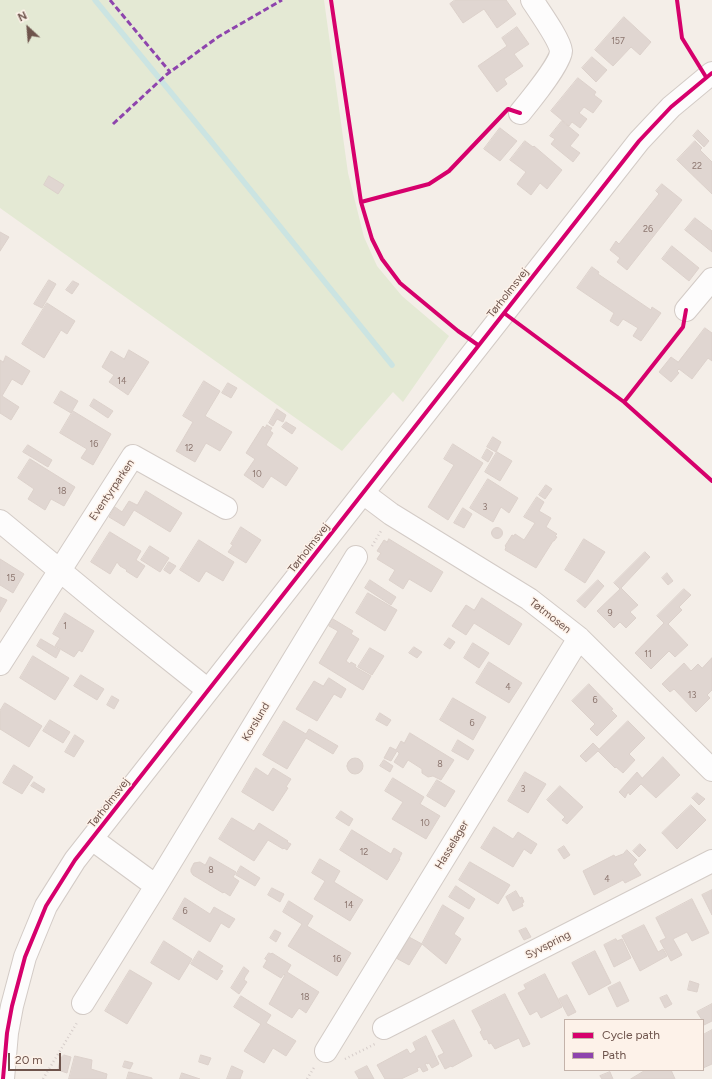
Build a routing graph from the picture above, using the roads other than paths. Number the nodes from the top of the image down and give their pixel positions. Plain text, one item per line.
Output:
1 (532, 0) edge
2 (712, 73) edge
3 (520, 113) dead end
4 (708, 291) edge
5 (686, 310) dead end
6 (363, 493) junction
7 (226, 508) dead end
8 (0, 520) edge
9 (356, 557) road end
10 (59, 570) junction
11 (578, 638) junction
12 (0, 664) edge
13 (208, 690) junction
14 (712, 770) edge
15 (92, 839) junction
16 (712, 861) edge
17 (156, 886) junction
18 (83, 1003) road end
19 (384, 1028) road end
20 (328, 1061) road end
21 (3, 1079) edge

1 - 3 street
2 - 6 street, Tørholmsvej
4 - 5 street
6 - 11 street, Tøtmosen
6 - 13 street, Tørholmsvej
7 - 10 street, Eventyrparken
8 - 10 street
9 - 17 street, Korslund
10 - 12 street, Eventyrparken
10 - 13 street
11 - 14 street, Tøtmosen
11 - 20 street, Hasselager
13 - 15 street, Tørholmsvej
15 - 17 street
15 - 21 street, Tørholmsvej
16 - 19 street, Syvspring
17 - 18 street, Korslund

